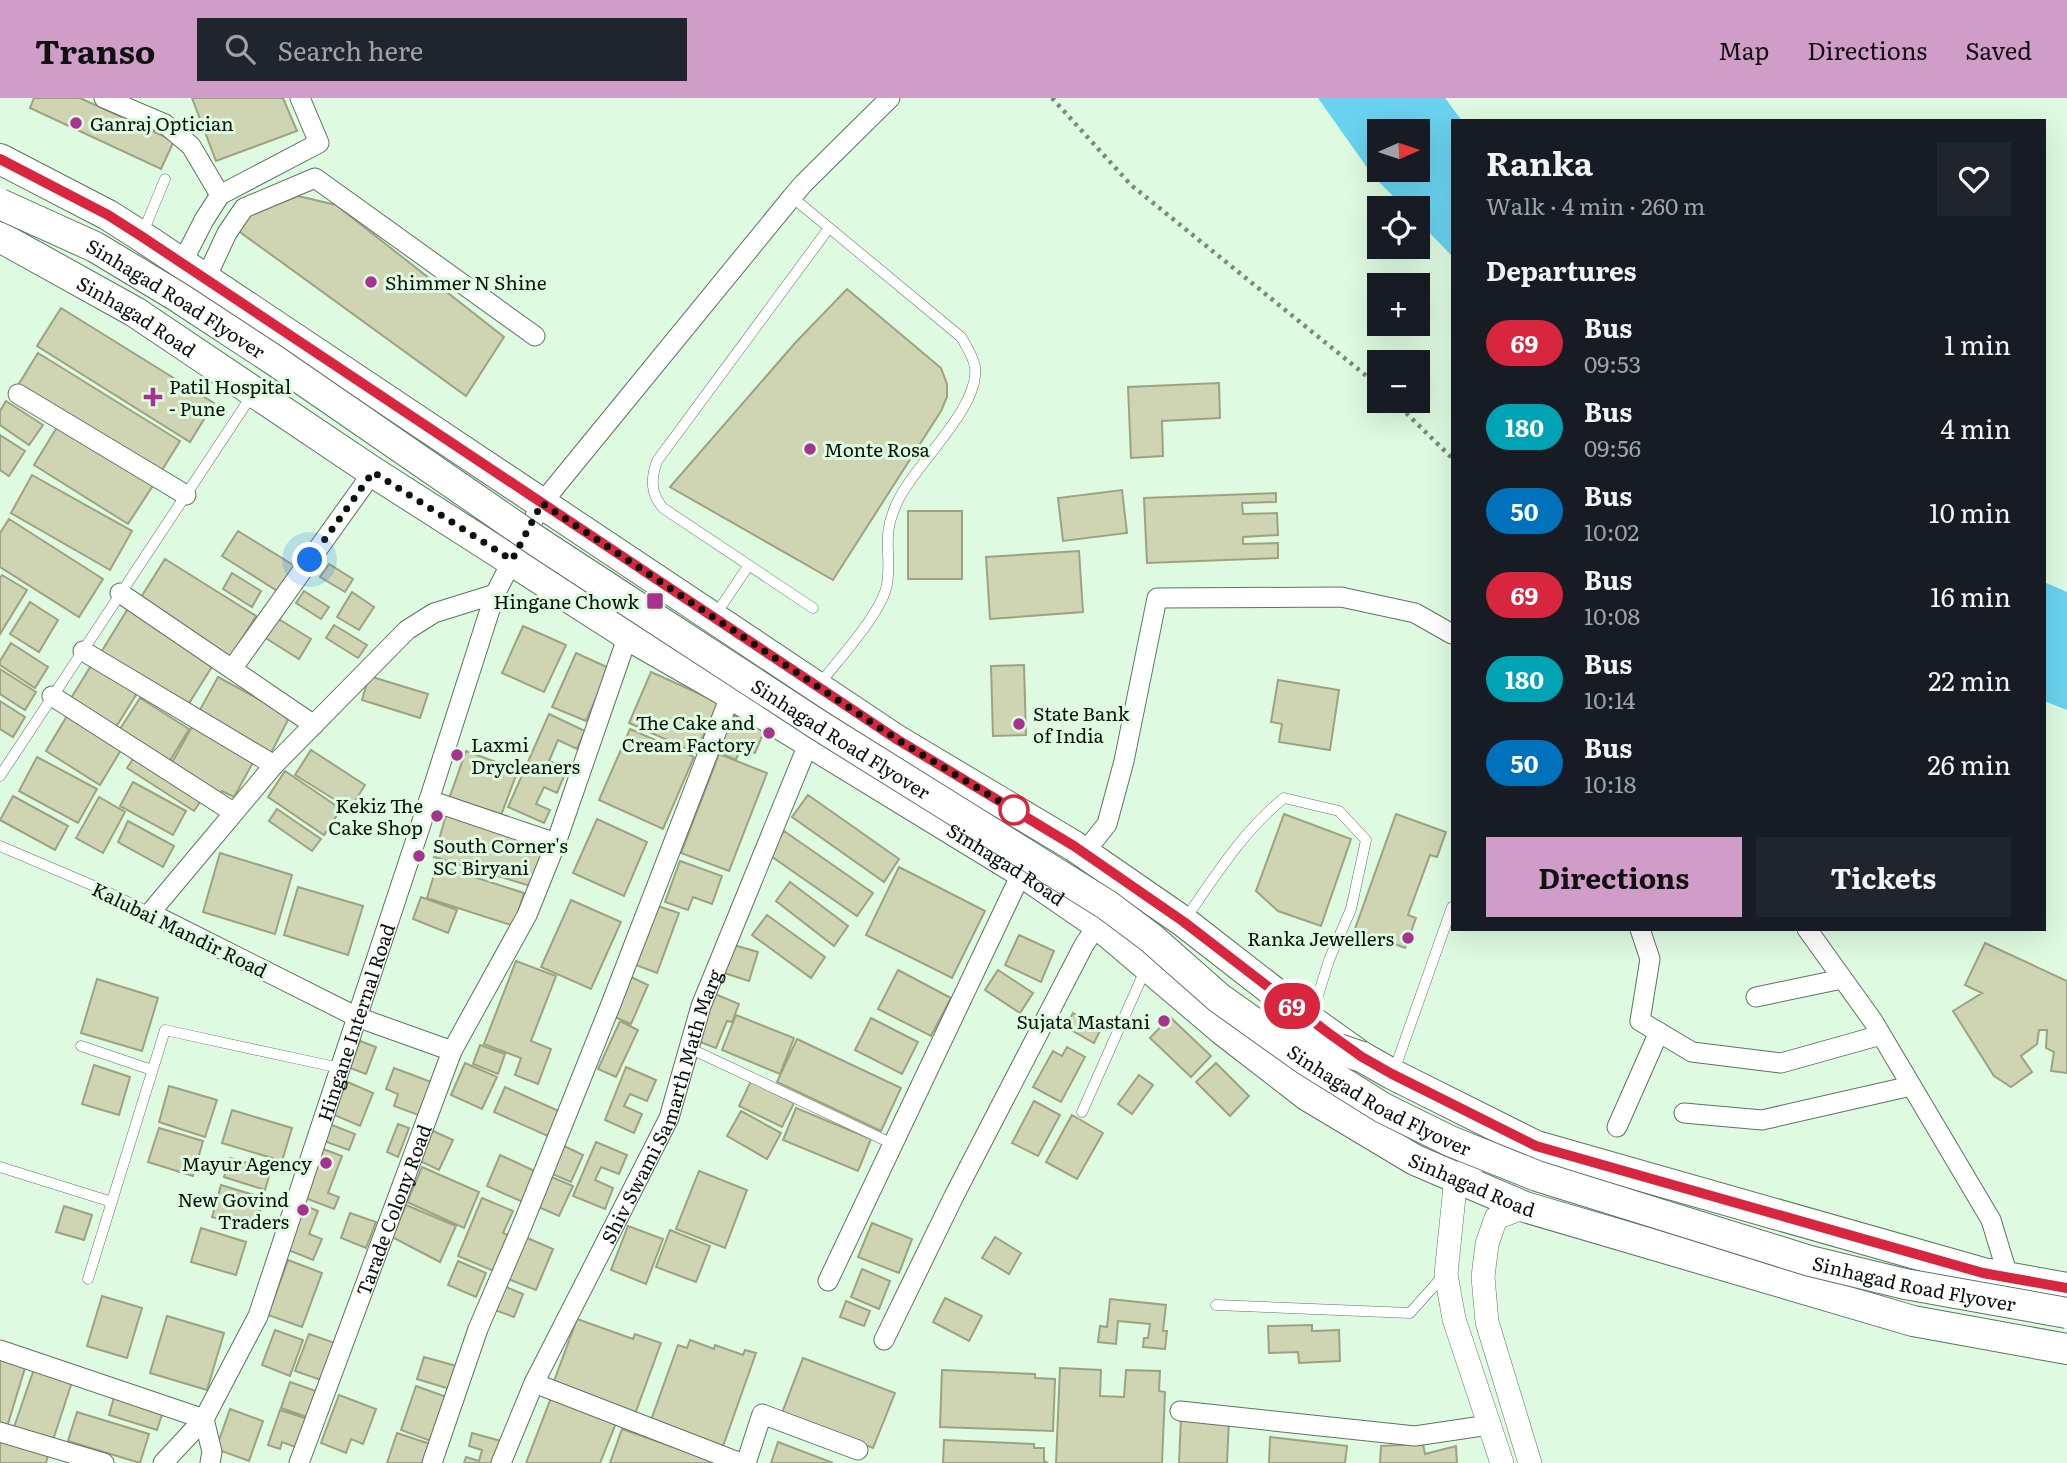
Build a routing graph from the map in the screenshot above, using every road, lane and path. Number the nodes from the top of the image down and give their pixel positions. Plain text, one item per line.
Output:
1 (104, 98) edge
2 (300, 98) edge
3 (890, 98) edge
4 (1052, 98) edge
5 (0, 159) edge
6 (165, 179) dead end
7 (0, 183) edge
8 (220, 195) junction
9 (792, 197) junction
10 (0, 204) edge
11 (829, 228) junction
12 (141, 236) junction
13 (0, 237) edge
14 (194, 271) junction
15 (535, 336) dead end
16 (1367, 376) edge
17 (254, 392) junction
18 (18, 394) dead end
19 (1406, 413) edge
20 (1451, 456) edge
21 (373, 472) junction
22 (186, 495) junction
23 (542, 503) junction
24 (512, 560) junction
25 (749, 565) junction
26 (120, 593) junction
27 (495, 594) junction
28 (813, 608) dead end
29 (714, 618) junction
30 (1451, 633) edge
31 (628, 635) junction
32 (83, 651) junction
33 (232, 669) junction
34 (818, 687) junction
35 (732, 694) junction
36 (52, 696) junction
37 (314, 725) junction
38 (809, 742) junction
39 (274, 765) junction
40 (0, 776) edge
41 (429, 800) junction
42 (233, 812) junction
43 (556, 843) junction
44 (0, 846) edge
45 (1084, 853) junction
46 (1022, 872) junction
47 (1451, 910) edge
48 (150, 913) junction
49 (1184, 922) junction
50 (1098, 924) junction
51 (1641, 931) edge
52 (1808, 931) edge
53 (1147, 965) junction
54 (1842, 979) junction
55 (1756, 997) dead end
56 (357, 1017) junction
57 (1310, 1020) junction
58 (1659, 1032) junction
59 (1881, 1035) junction
60 (81, 1046) dead end
61 (689, 1048) junction
62 (452, 1051) junction
63 (1362, 1057) junction
64 (340, 1068) junction
65 (152, 1070) junction
66 (1392, 1074) junction
67 (1911, 1086) junction
68 (1082, 1112) dead end
69 (1684, 1113) dead end
70 (1617, 1126) dead end
71 (892, 1144) junction
72 (1536, 1146) junction
73 (0, 1167) edge
74 (1456, 1177) junction
75 (112, 1202) junction
76 (1525, 1207) junction
77 (1446, 1273) junction
78 (88, 1279) dead end
79 (2009, 1279) junction
80 (828, 1281) dead end
81 (2067, 1288) edge
82 (1216, 1305) dead end
83 (2067, 1313) edge
84 (884, 1340) dead end
85 (2067, 1349) edge
86 (0, 1350) edge
87 (534, 1383) junction
88 (1180, 1411) dead end
89 (204, 1419) junction
90 (1489, 1425) junction
91 (0, 1432) edge
92 (858, 1450) dead end
93 (104, 1463) edge
94 (163, 1463) edge
95 (210, 1463) edge
96 (299, 1463) edge
97 (432, 1463) edge
98 (501, 1463) edge
99 (743, 1463) edge
100 (1502, 1463) edge
101 (1530, 1463) edge

1 - 8 street
2 - 8 street
3 - 9 street, Hingane Internal Road
4 - 16 path
5 - 12 main road
6 - 12 lane
7 - 63 main road, Sinhagad Road Flyover, bridge
8 - 14 street
9 - 11 lane
9 - 23 street, Hingane Internal Road
10 - 83 main road, Sinhagad Road Flyover, bridge
11 - 25 lane
11 - 34 lane
12 - 14 main road
13 - 17 main road, Sinhagad Road
14 - 15 street
14 - 23 main road
17 - 21 main road, Sinhagad Road
17 - 22 lane
18 - 22 street
19 - 20 path
21 - 24 main road, Sinhagad Road
21 - 33 street
22 - 26 lane
23 - 24 street, Hingane Internal Road
23 - 29 main road
24 - 27 street, Hingane Internal Road
24 - 31 main road, Sinhagad Road
25 - 28 lane
25 - 29 lane
26 - 32 lane
26 - 33 street
27 - 37 street
27 - 41 street, Hingane Internal Road
29 - 34 main road
30 - 45 street
31 - 35 main road, Sinhagad Road
31 - 43 street, Tarade Colony Road
32 - 36 lane
32 - 39 street
33 - 37 street
34 - 45 main road
35 - 38 main road, Sinhagad Road
35 - 97 street
36 - 40 lane
36 - 42 street
37 - 39 street
38 - 46 main road, Sinhagad Road
38 - 61 street, Shiv Swami Samarth Math Marg
39 - 42 street
41 - 43 street
41 - 56 street, Hingane Internal Road
42 - 48 street
43 - 62 street, Tarade Colony Road
44 - 48 lane, Kalubai Mandir Road
45 - 49 main road
46 - 50 main road, Sinhagad Road
46 - 71 street
47 - 66 lane
48 - 56 street, Kalubai Mandir Road
49 - 57 main road
49 - 57 lane
50 - 53 main road, Sinhagad Road
50 - 84 street
51 - 58 street
52 - 54 street
53 - 68 lane
53 - 74 main road, Sinhagad Road
54 - 55 street
54 - 59 street
56 - 62 street
56 - 64 street, Hingane Internal Road
57 - 63 main road
58 - 59 street
58 - 70 street
59 - 67 street
60 - 65 lane
61 - 71 lane
61 - 87 street, Shiv Swami Samarth Math Marg
62 - 96 street, Tarade Colony Road
63 - 66 main road
64 - 65 lane
64 - 89 street, Hingane Internal Road
65 - 75 lane
66 - 72 main road
67 - 69 street
67 - 79 street
71 - 80 street
72 - 74 street
72 - 79 main road
73 - 75 lane
74 - 76 main road, Sinhagad Road
74 - 77 street
75 - 78 lane
76 - 85 main road, Sinhagad Road
76 - 101 street
77 - 82 lane
77 - 90 street
79 - 81 main road
86 - 89 street
87 - 98 street, Shiv Swami Samarth Math Marg
87 - 99 street
88 - 90 street
89 - 94 street, Hingane Internal Road
89 - 95 street
90 - 100 street
91 - 93 street
92 - 99 street

